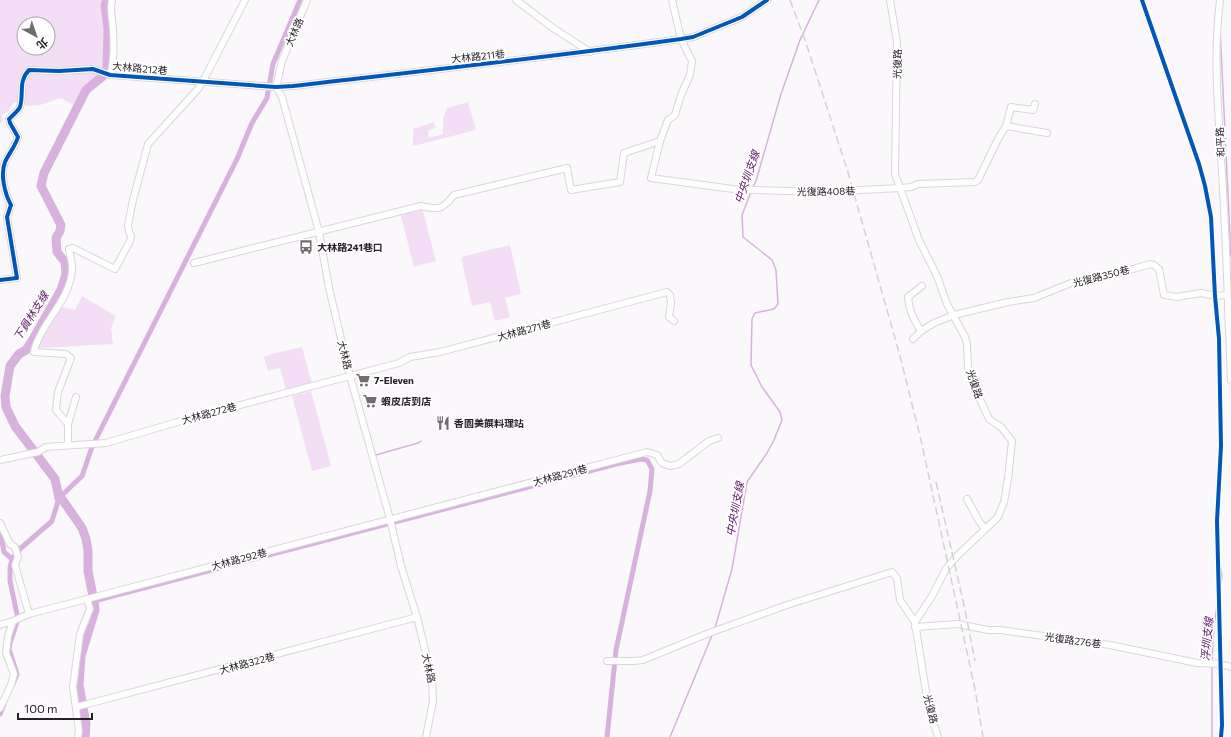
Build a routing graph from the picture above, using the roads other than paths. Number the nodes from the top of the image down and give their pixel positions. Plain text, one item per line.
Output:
1 (112, 0) edge
2 (245, 0) edge
3 (307, 0) edge
4 (516, 0) edge
5 (672, 0) edge
6 (766, 0) edge
7 (890, 0) edge
8 (1220, 0) edge
9 (681, 39) junction
10 (590, 52) junction
11 (110, 75) junction
12 (203, 81) junction
13 (276, 87) junction
14 (1035, 104) dead end
15 (1006, 126) junction
16 (1047, 133) dead end
17 (660, 141) junction
18 (900, 188) junction
19 (319, 232) junction
20 (194, 263) dead end
21 (0, 280) edge
22 (922, 286) dead end
23 (1227, 295) junction
24 (954, 315) junction
25 (674, 321) dead end
26 (921, 331) junction
27 (913, 339) dead end
28 (350, 376) junction
29 (1231, 380) edge
30 (76, 398) dead end
31 (68, 424) junction
32 (718, 438) dead end
33 (68, 445) junction
34 (0, 460) edge
35 (967, 499) dead end
36 (390, 519) junction
37 (0, 523) edge
38 (985, 529) junction
39 (87, 599) junction
40 (29, 614) junction
41 (417, 617) junction
42 (13, 621) junction
43 (915, 624) junction
44 (0, 625) edge
45 (607, 661) dead end
46 (1231, 667) edge
47 (76, 707) junction
48 (0, 708) edge
49 (78, 737) edge
50 (426, 737) edge
51 (938, 737) edge

1 - 11 street
2 - 12 street
3 - 13 street, 大林路
4 - 10 street
5 - 9 street
6 - 9 street, 大林路211巷
7 - 18 street, 光復路
8 - 23 street, 和平路
9 - 10 street, 大林路211巷
9 - 17 street
10 - 13 street, 大林路211巷
11 - 12 street, 大林路212巷
11 - 21 street, 大林路212巷
12 - 13 street, 大林路212巷
12 - 31 street
13 - 19 street, 大林路
14 - 15 street, 光復路408巷
15 - 16 street
15 - 18 street, 光復路408巷
17 - 18 street, 光復路408巷
17 - 19 street
18 - 24 street, 光復路
19 - 20 street
19 - 28 street, 大林路
22 - 26 street
23 - 24 street, 光復路350巷
23 - 29 street, 和平路
24 - 26 street
24 - 38 street, 光復路
25 - 28 street, 大林路271巷
26 - 27 street
28 - 33 street, 大林路272巷
28 - 36 street, 大林路
30 - 31 street
31 - 33 street
32 - 36 street, 大林路291巷
33 - 34 street, 大林路272巷
35 - 38 street
36 - 39 street, 大林路292巷
36 - 41 street, 大林路
37 - 40 street
38 - 43 street, 光復路
39 - 40 street, 大林路292巷
39 - 47 street
40 - 42 street, 大林路292巷
41 - 47 street, 大林路322巷
41 - 50 street, 大林路
42 - 44 street, 大林路292巷
42 - 48 street
43 - 45 street
43 - 46 street, 光復路276巷
43 - 51 street, 光復路
47 - 49 street

